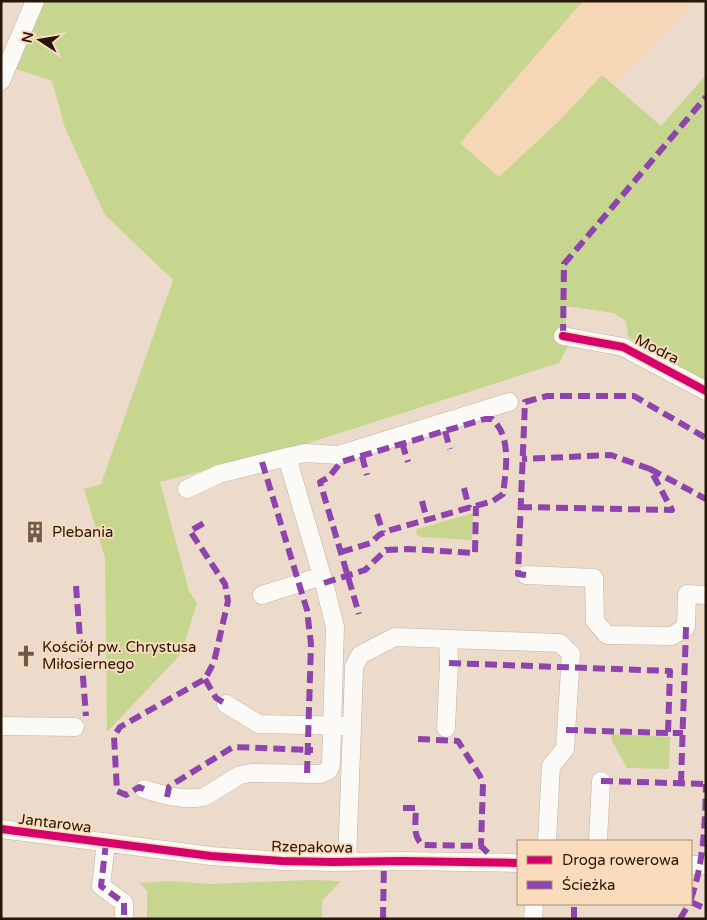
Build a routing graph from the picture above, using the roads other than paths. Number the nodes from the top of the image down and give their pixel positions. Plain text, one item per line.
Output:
1 (35, 1) edge
2 (1, 81) edge
3 (563, 336) dead end
4 (706, 391) edge
5 (509, 402) dead end
6 (287, 457) junction
7 (186, 489) dead end
8 (526, 575) dead end
9 (322, 576) junction
10 (262, 595) dead end
11 (706, 595) edge
12 (448, 639) junction
13 (226, 704) dead end
14 (1, 726) edge
15 (332, 726) junction
16 (352, 726) junction
17 (75, 727) dead end
18 (446, 728) dead end
19 (601, 781) dead end
20 (144, 789) dead end
21 (1, 829) edge
22 (548, 840) edge
23 (598, 840) edge
24 (106, 843) junction
25 (347, 862) junction
26 (517, 863) edge
27 (692, 865) edge
28 (706, 865) edge
29 (534, 905) edge
30 (124, 919) edge
31 (533, 919) edge

1 - 2 street
3 - 4 street, Modra
5 - 6 street
6 - 7 street
6 - 9 street
8 - 11 street
9 - 10 street
9 - 15 street
12 - 16 street
12 - 18 street
12 - 22 street
13 - 15 street
14 - 17 street
15 - 16 street
15 - 20 street
16 - 25 street
19 - 23 street
21 - 24 street, Jantarowa
24 - 25 street, Rzepakowa
24 - 30 street
25 - 26 street, Rzepakowa
27 - 28 street
29 - 31 street

